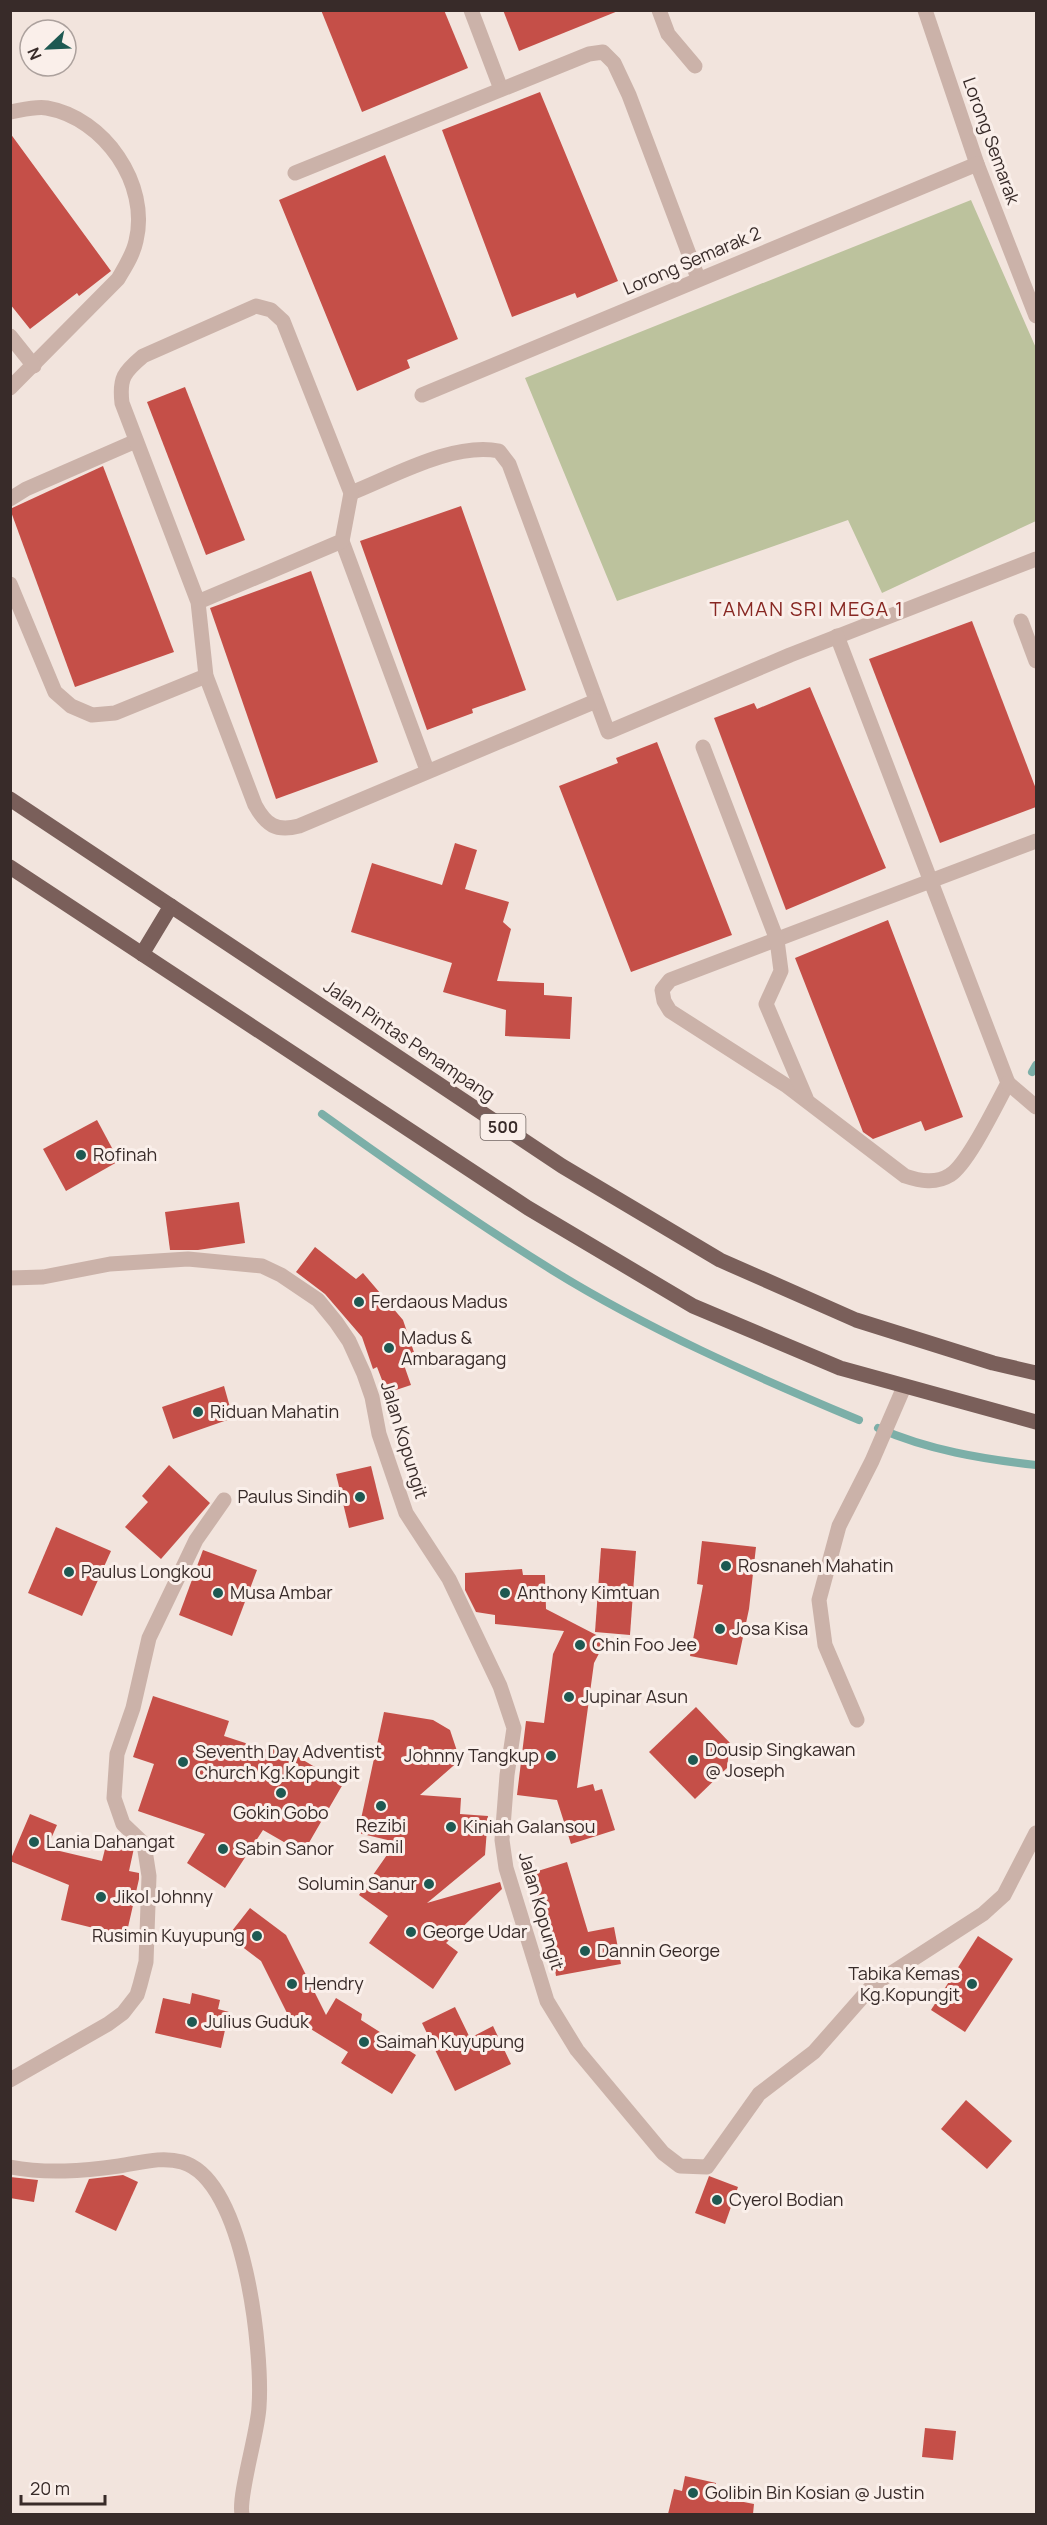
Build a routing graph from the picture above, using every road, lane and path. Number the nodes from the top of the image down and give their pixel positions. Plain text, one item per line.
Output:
1 (471, 10) edge
2 (659, 10) edge
3 (924, 10) edge
4 (695, 66) dead end
5 (501, 89) junction
6 (10, 112) edge
7 (977, 164) junction
8 (295, 173) dead end
9 (698, 278) junction
10 (1036, 316) edge
11 (10, 336) edge
12 (34, 366) junction
13 (10, 388) edge
14 (422, 395) dead end
15 (136, 441) junction
16 (351, 493) junction
17 (10, 499) edge
18 (342, 541) junction
19 (1036, 559) edge
20 (10, 584) edge
21 (198, 602) junction
22 (1021, 621) dead end
23 (837, 636) junction
24 (1036, 662) edge
25 (206, 676) junction
26 (596, 701) junction
27 (703, 747) dead end
28 (427, 770) junction
29 (10, 799) edge
30 (1036, 841) edge
31 (10, 867) edge
32 (930, 882) junction
33 (171, 906) junction
34 (777, 940) junction
35 (142, 954) junction
36 (1008, 1083) junction
37 (807, 1101) junction
38 (1036, 1107) edge
39 (10, 1278) edge
40 (1036, 1373) edge
41 (904, 1387) junction
42 (1036, 1422) edge
43 (224, 1500) dead end
44 (857, 1720) dead end
45 (1036, 1833) edge
46 (10, 2080) edge
47 (10, 2167) edge
48 (242, 2514) edge

1 - 5 street
2 - 4 street
3 - 7 street, Lorong Semarak
5 - 8 street
5 - 9 street
6 - 12 street
7 - 9 street, Lorong Semarak 2
7 - 10 street, Lorong Semarak
9 - 14 street, Lorong Semarak 2
11 - 12 street
12 - 13 street
15 - 16 street
15 - 17 street
15 - 21 street
16 - 18 street
16 - 26 street
18 - 21 street
18 - 28 street
19 - 23 street
20 - 25 street
21 - 25 street
22 - 24 street
23 - 26 street
23 - 32 street
25 - 28 street
26 - 28 street
27 - 34 street
29 - 33 main road, Jalan Pintas Penampang / 500
30 - 32 street
31 - 35 main road
32 - 34 street
32 - 36 street
33 - 35 main road
33 - 40 main road, Jalan Pintas Penampang / 500
34 - 37 street
34 - 37 street
35 - 41 main road
36 - 37 street
36 - 38 street
39 - 45 street, Jalan Kopungit
41 - 42 main road
41 - 44 street
43 - 46 street
47 - 48 street

